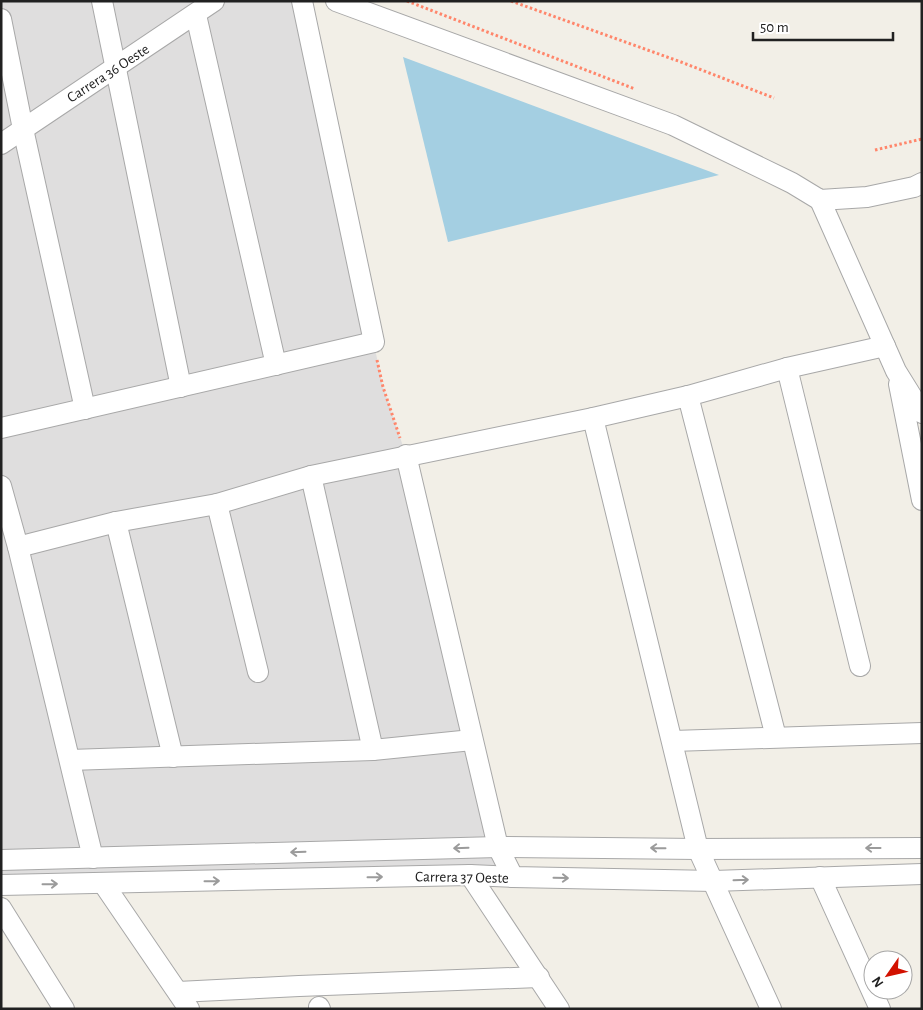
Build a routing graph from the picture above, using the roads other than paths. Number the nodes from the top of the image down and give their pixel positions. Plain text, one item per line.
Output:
1 (102, 1) edge
2 (214, 1) edge
3 (302, 1) edge
4 (336, 1) edge
5 (196, 15) junction
6 (1, 19) edge
7 (115, 68) junction
8 (24, 129) junction
9 (1, 144) edge
10 (919, 190) edge
11 (820, 200) junction
12 (885, 346) junction
13 (276, 365) junction
14 (786, 368) junction
15 (896, 371) junction
16 (181, 386) junction
17 (688, 396) junction
18 (85, 409) junction
19 (922, 413) edge
20 (593, 418) junction
21 (1, 428) edge
22 (406, 455) junction
23 (311, 476) junction
24 (1, 486) edge
25 (922, 500) edge
26 (217, 504) junction
27 (116, 522) junction
28 (18, 547) junction
29 (860, 666) dead end
30 (258, 672) dead end
31 (922, 733) edge
32 (776, 737) junction
33 (472, 740) junction
34 (673, 741) junction
35 (372, 750) junction
36 (173, 757) junction
37 (70, 760) junction
38 (498, 846) junction
39 (922, 848) edge
40 (698, 849) junction
41 (93, 858) junction
42 (1, 860) edge
43 (922, 874) edge
44 (470, 875) junction
45 (513, 877) junction
46 (820, 877) junction
47 (714, 881) junction
48 (103, 883) junction
49 (1, 885) edge
50 (1, 908) edge
51 (538, 977) junction
52 (183, 1001) edge
53 (64, 1009) edge
54 (559, 1009) edge
55 (772, 1009) edge
56 (880, 1009) edge

1 - 7 street
2 - 5 street, Carrera 36 Oeste
3 - 13 street
4 - 11 street
5 - 7 street, Carrera 36 Oeste
5 - 13 street
6 - 8 street
7 - 8 street, Carrera 36 Oeste
7 - 16 street
8 - 9 street, Carrera 36 Oeste
8 - 18 street
10 - 11 street
11 - 12 street
12 - 14 street
12 - 15 street
13 - 16 street
14 - 17 street
14 - 29 street
15 - 19 street
15 - 25 street
16 - 18 street
17 - 20 street
17 - 32 street
18 - 21 street
20 - 22 street
20 - 34 street
22 - 23 street
22 - 33 street
23 - 26 street
23 - 35 street
24 - 28 street
26 - 27 street
26 - 30 street
27 - 28 street
27 - 36 street
28 - 37 street
31 - 32 street
32 - 34 street
33 - 35 street
33 - 38 street
34 - 40 street
35 - 36 street
36 - 37 street
37 - 41 street
40 -> 38 street, Carrera 37 Oeste
38 -> 41 street, Carrera 37 Oeste
38 - 45 street
39 -> 40 street, Carrera 37 Oeste
40 - 47 street
41 - 42 street, Carrera 37 Oeste
43 - 46 street, Carrera 37 Oeste
44 - 45 street, Carrera 37 Oeste
48 -> 44 street, Carrera 37 Oeste
44 - 51 street
45 -> 47 street, Carrera 37 Oeste
47 -> 46 street, Carrera 37 Oeste
46 - 56 street
47 - 55 street
49 -> 48 street, Carrera 37 Oeste
48 - 52 street
50 - 53 street
51 - 52 street
51 - 54 street

